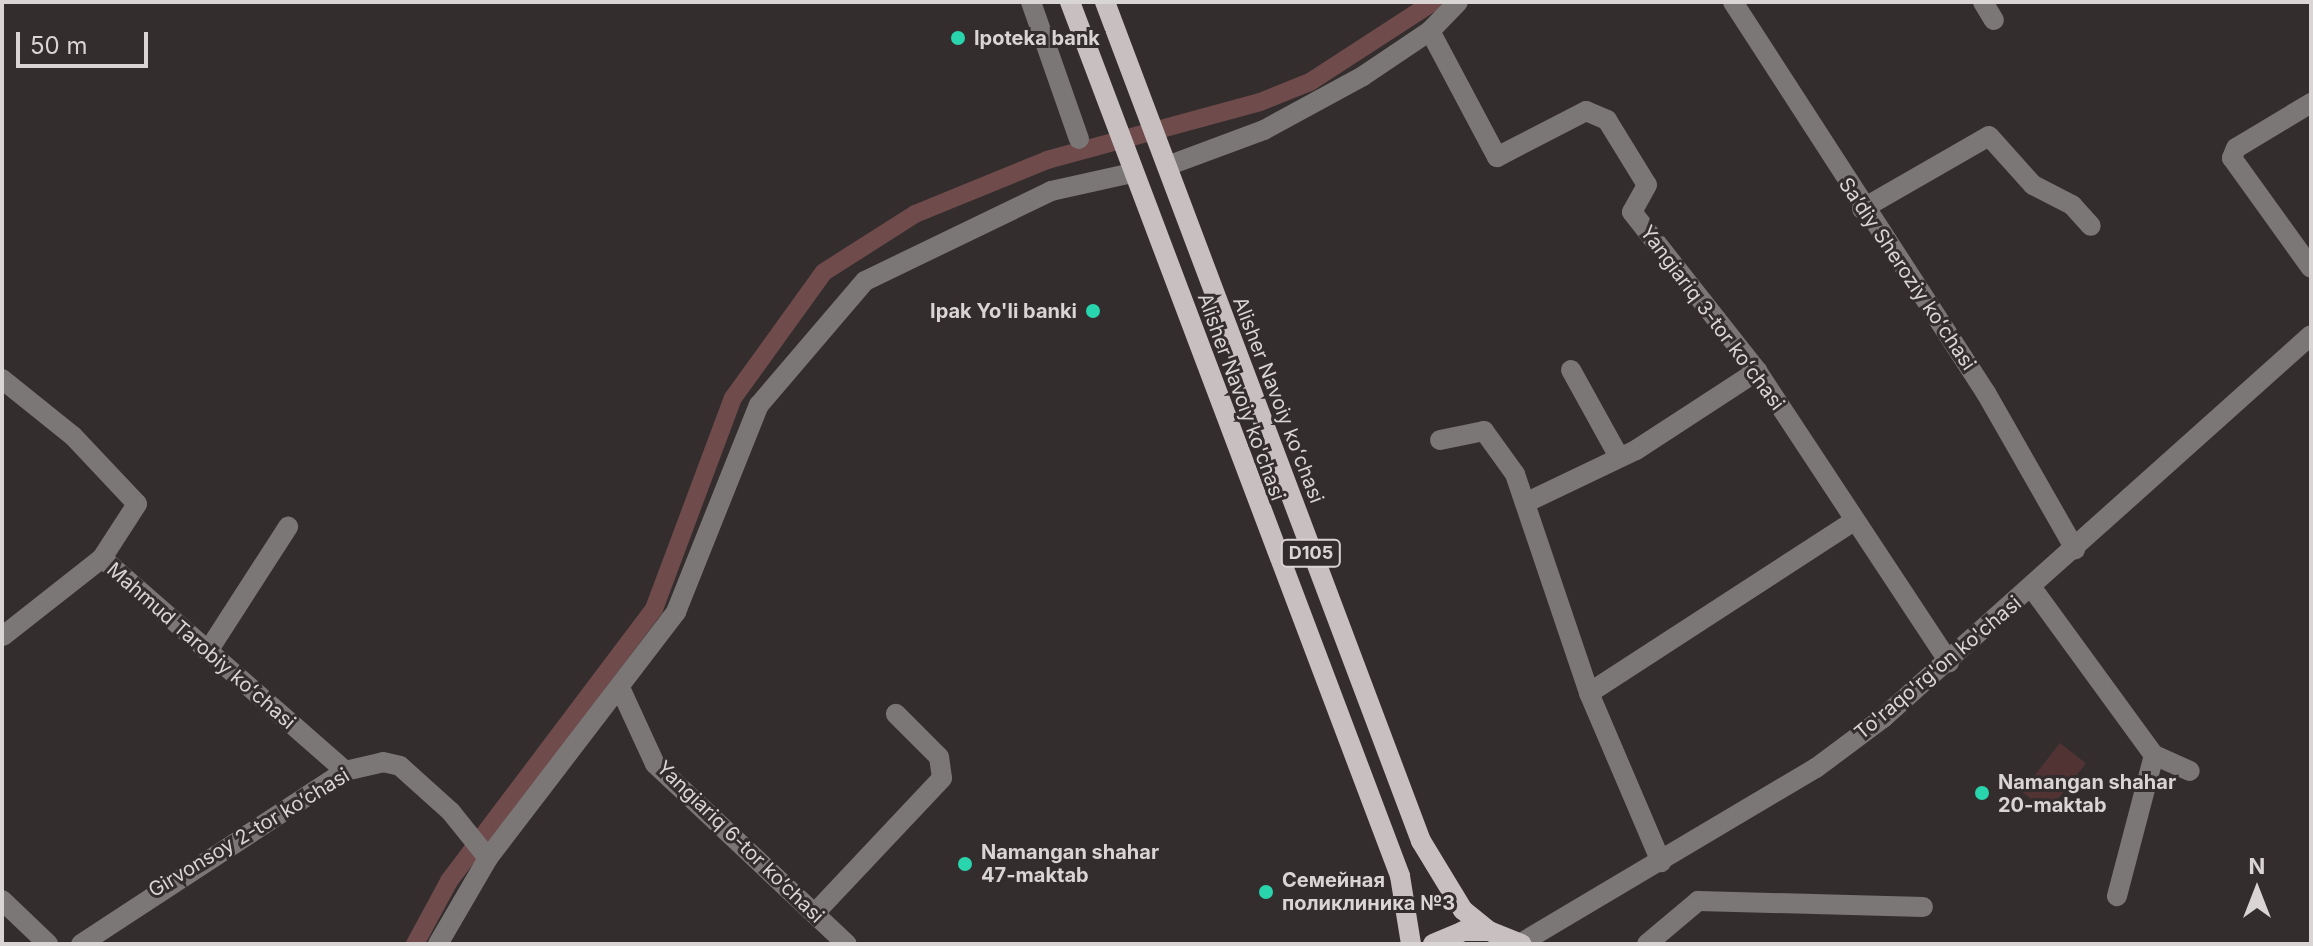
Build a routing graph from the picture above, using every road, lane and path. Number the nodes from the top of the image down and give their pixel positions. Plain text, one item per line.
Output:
1 (1031, 2) edge
2 (1070, 2) edge
3 (1105, 2) edge
4 (1458, 2) edge
5 (1733, 2) edge
6 (1983, 2) edge
7 (1994, 20) dead end
8 (1430, 31) junction
9 (2311, 103) edge
10 (1079, 139) dead end
11 (1164, 162) junction
12 (1131, 168) junction
13 (1862, 209) junction
14 (2091, 226) dead end
15 (2311, 268) edge
16 (2311, 335) edge
17 (1571, 370) dead end
18 (1757, 371) junction
19 (2, 379) edge
20 (1440, 440) dead end
21 (1619, 457) junction
22 (1525, 503) junction
23 (1855, 520) junction
24 (288, 527) dead end
25 (2075, 549) junction
26 (102, 558) junction
27 (2032, 588) junction
28 (3, 636) edge
29 (208, 651) junction
30 (1949, 662) junction
31 (621, 690) junction
32 (1589, 693) junction
33 (896, 714) dead end
34 (2154, 755) junction
35 (345, 771) junction
36 (2190, 771) dead end
37 (486, 855) junction
38 (1661, 862) junction
39 (2117, 896) dead end
40 (2, 900) edge
41 (1923, 907) dead end
42 (815, 913) junction
43 (1489, 931) junction
44 (1553, 936) edge
45 (48, 944) edge
46 (81, 944) edge
47 (438, 944) edge
48 (847, 944) edge
49 (1411, 944) edge
50 (1433, 944) edge
51 (1522, 944) edge
52 (1647, 944) edge

1 - 10 street
2 - 12 main road, Alisher Navoiy ko'chasi / D105
3 - 11 main road, Alisher Navoiy koʻchasi / D105
4 - 8 street
5 - 13 street, Saʼdiy Sheroziy koʻchasi
6 - 7 street
8 - 11 street
8 - 18 street, Yangiariq 3-tor koʻchasi
9 - 15 street
11 - 43 main road, Alisher Navoiy koʻchasi / D105
12 - 31 street
12 - 49 main road, Alisher Navoiy ko'chasi / D105
13 - 14 street
13 - 25 street, Saʼdiy Sheroziy koʻchasi
16 - 25 street, To'raqo'rg'on ko'chasi
17 - 21 street
18 - 21 street
18 - 23 street, Yangiariq 3-tor koʻchasi
19 - 26 street, Mahmud Tarobiy koʻchasi
20 - 22 street
21 - 22 street
22 - 32 street
23 - 30 street, Yangiariq 3-tor koʻchasi
23 - 32 street
24 - 29 street
25 - 27 street, To'raqo'rg'on ko'chasi
26 - 28 street
26 - 29 street, Mahmud Tarobiy koʻchasi
27 - 30 street, To'raqo'rg'on ko'chasi
27 - 34 street
29 - 35 street, Mahmud Tarobiy koʻchasi
30 - 38 street, To'raqo'rg'on ko'chasi
31 - 37 street
31 - 42 street, Yangiаriq 6-tor koʼchasi
32 - 38 street
33 - 42 street
34 - 36 street
34 - 39 street
35 - 37 street, Girvonsoy 2-tor koʼchasi
35 - 46 street, Girvonsoy 2-tor koʼchasi
37 - 47 street
38 - 44 street, To'raqo'rg'on ko'chasi
40 - 45 street
41 - 52 street
42 - 48 street, Yangiаriq 6-tor koʼchasi
43 - 50 main road, D105
43 - 51 main road, D105
44 - 51 street, To'raqo'rg'on ko'chasi

